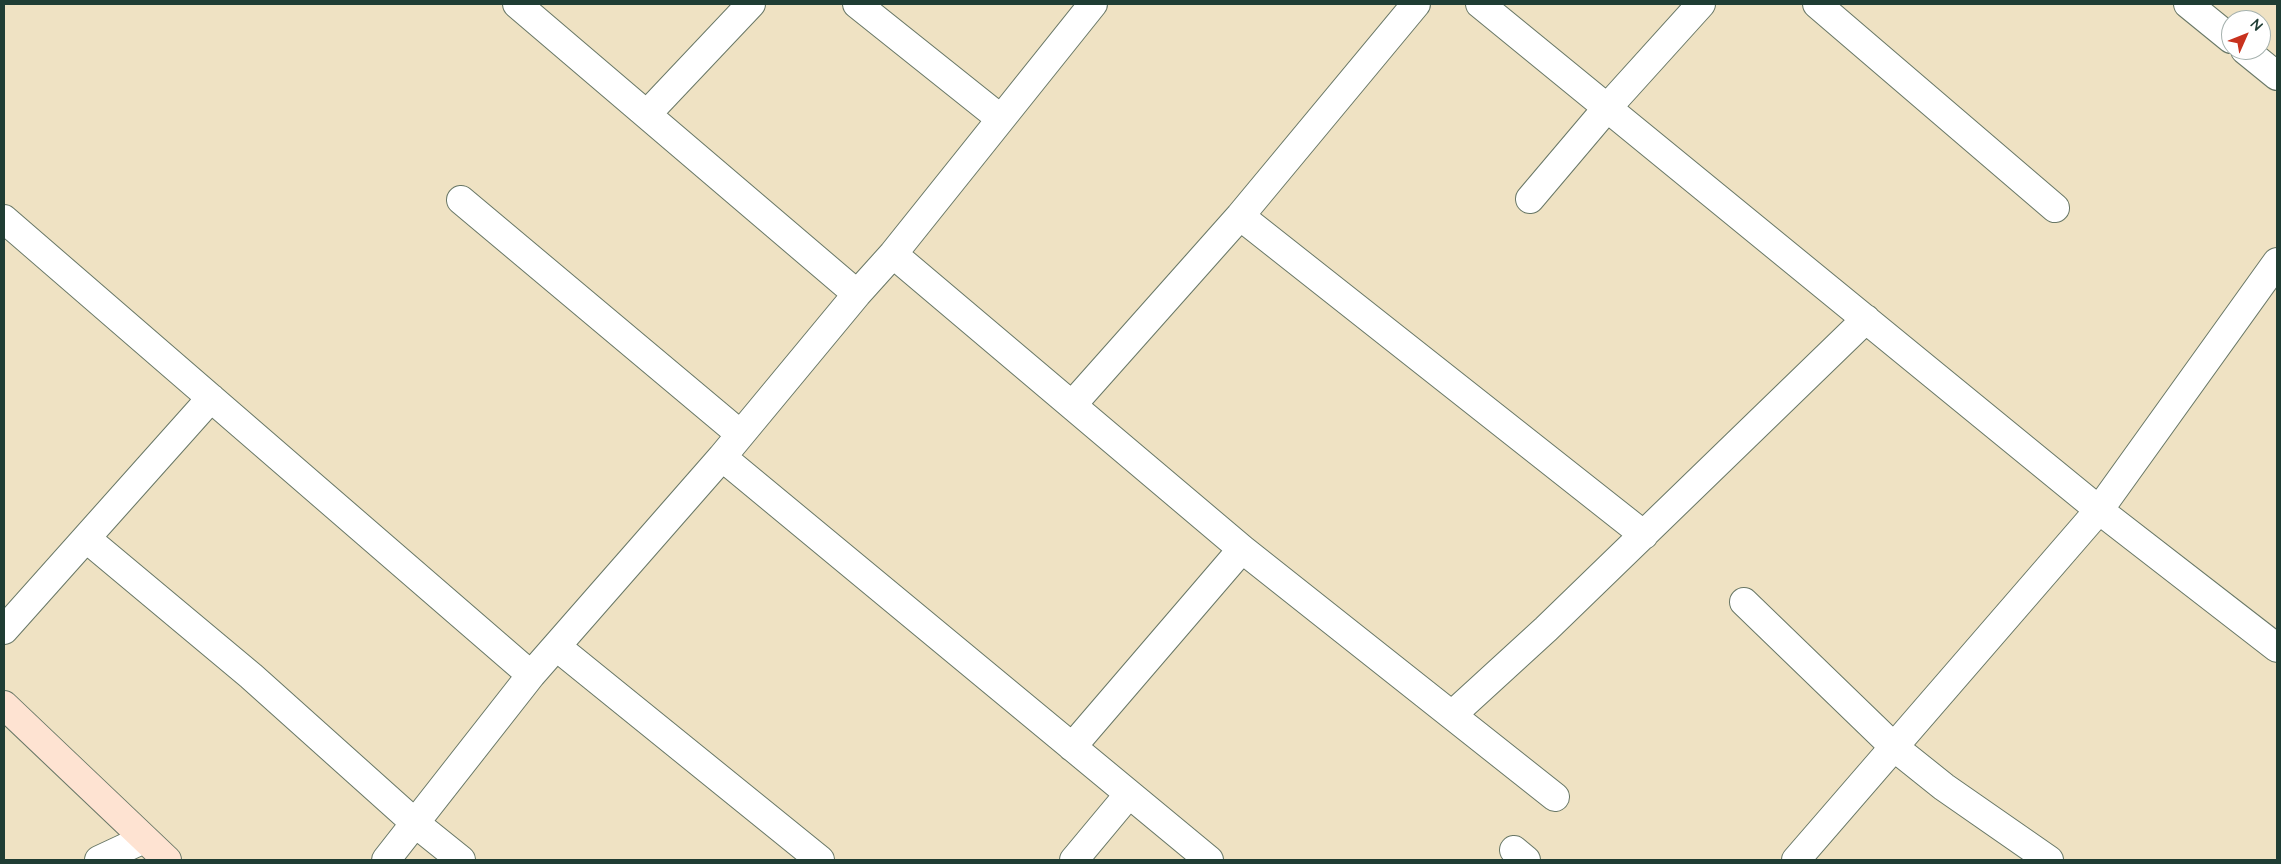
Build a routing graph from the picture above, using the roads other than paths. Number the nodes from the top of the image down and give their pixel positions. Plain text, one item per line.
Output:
1 (517, 4) edge
2 (751, 4) edge
3 (857, 4) edge
4 (1093, 4) edge
5 (1416, 4) edge
6 (1480, 4) edge
7 (1701, 4) edge
8 (1817, 4) edge
9 (2188, 4) edge
10 (2221, 30) edge
11 (2257, 60) edge
12 (2277, 76) edge
13 (1607, 108) junction
14 (647, 114) junction
15 (1001, 119) junction
16 (1530, 199) dead end
17 (462, 200) dead end
18 (2055, 208) dead end
19 (1240, 216) junction
20 (4, 219) edge
21 (893, 254) junction
22 (2277, 262) edge
23 (857, 294) junction
24 (1866, 319) junction
25 (211, 398) junction
26 (1072, 405) junction
27 (740, 434) junction
28 (722, 457) junction
29 (2099, 510) junction
30 (1644, 535) junction
31 (87, 538) junction
32 (1242, 549) junction
33 (1744, 602) dead end
34 (4, 630) edge
35 (556, 647) junction
36 (2277, 648) edge
37 (532, 675) junction
38 (4, 706) edge
39 (1452, 715) junction
40 (1072, 747) junction
41 (1894, 747) junction
42 (1129, 794) junction
43 (1556, 797) dead end
44 (415, 823) junction
45 (144, 839) junction
46 (99, 860) edge
47 (167, 860) edge
48 (386, 860) edge
49 (462, 860) edge
50 (820, 860) edge
51 (1074, 860) edge
52 (1209, 860) edge
53 (1796, 860) edge
54 (2048, 860) edge

1 - 14 street
2 - 14 street
3 - 15 street
4 - 15 street
5 - 19 street
6 - 13 street
7 - 13 street
8 - 18 street
9 - 10 street
11 - 12 street
13 - 16 street
13 - 24 street
14 - 23 street
15 - 21 street
17 - 27 street
19 - 26 street
19 - 30 street
20 - 25 street
21 - 23 street
21 - 26 street
22 - 29 street
23 - 27 street
24 - 29 street
24 - 30 street
25 - 31 street
25 - 37 street
26 - 32 street
27 - 28 street
28 - 35 street
28 - 40 street
29 - 36 street
29 - 41 street
30 - 39 street
31 - 34 street
31 - 44 street
32 - 39 street
32 - 40 street
33 - 41 street
35 - 37 street
35 - 50 street
37 - 44 street
38 - 45 main road
39 - 43 street
40 - 42 street
41 - 53 street
41 - 54 street
42 - 51 street
42 - 52 street
44 - 48 street
44 - 49 street
45 - 46 street
45 - 47 main road

